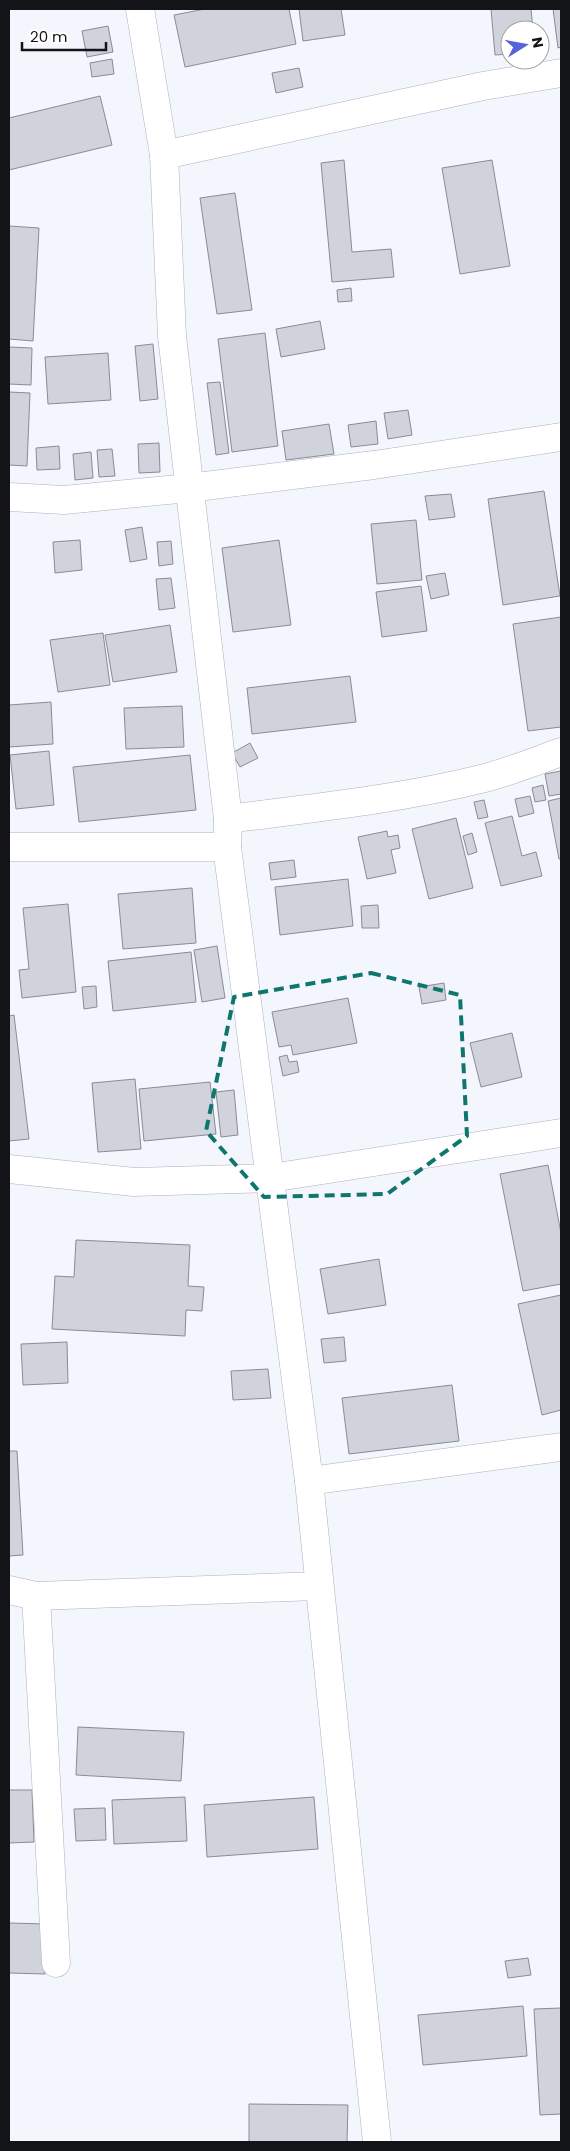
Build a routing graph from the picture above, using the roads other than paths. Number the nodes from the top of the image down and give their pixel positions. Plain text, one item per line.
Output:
1 (140, 9) edge
2 (561, 73) edge
3 (164, 155) junction
4 (561, 437) edge
5 (189, 488) junction
6 (9, 497) edge
7 (561, 752) edge
8 (228, 819) junction
9 (9, 847) edge
10 (227, 847) junction
11 (561, 1133) edge
12 (9, 1169) edge
13 (271, 1178) junction
14 (561, 1447) edge
15 (309, 1481) junction
16 (318, 1586) junction
17 (9, 1590) edge
18 (36, 1596) junction
19 (56, 1963) dead end
20 (377, 2142) edge

1 - 3 street
2 - 3 street
3 - 5 street
4 - 5 street
5 - 6 street
5 - 8 street
7 - 8 street
8 - 10 street
9 - 10 street
10 - 13 street
11 - 13 street
12 - 13 street
13 - 15 street
14 - 15 street
15 - 16 street
16 - 18 street
16 - 20 street
17 - 18 street
18 - 19 street

